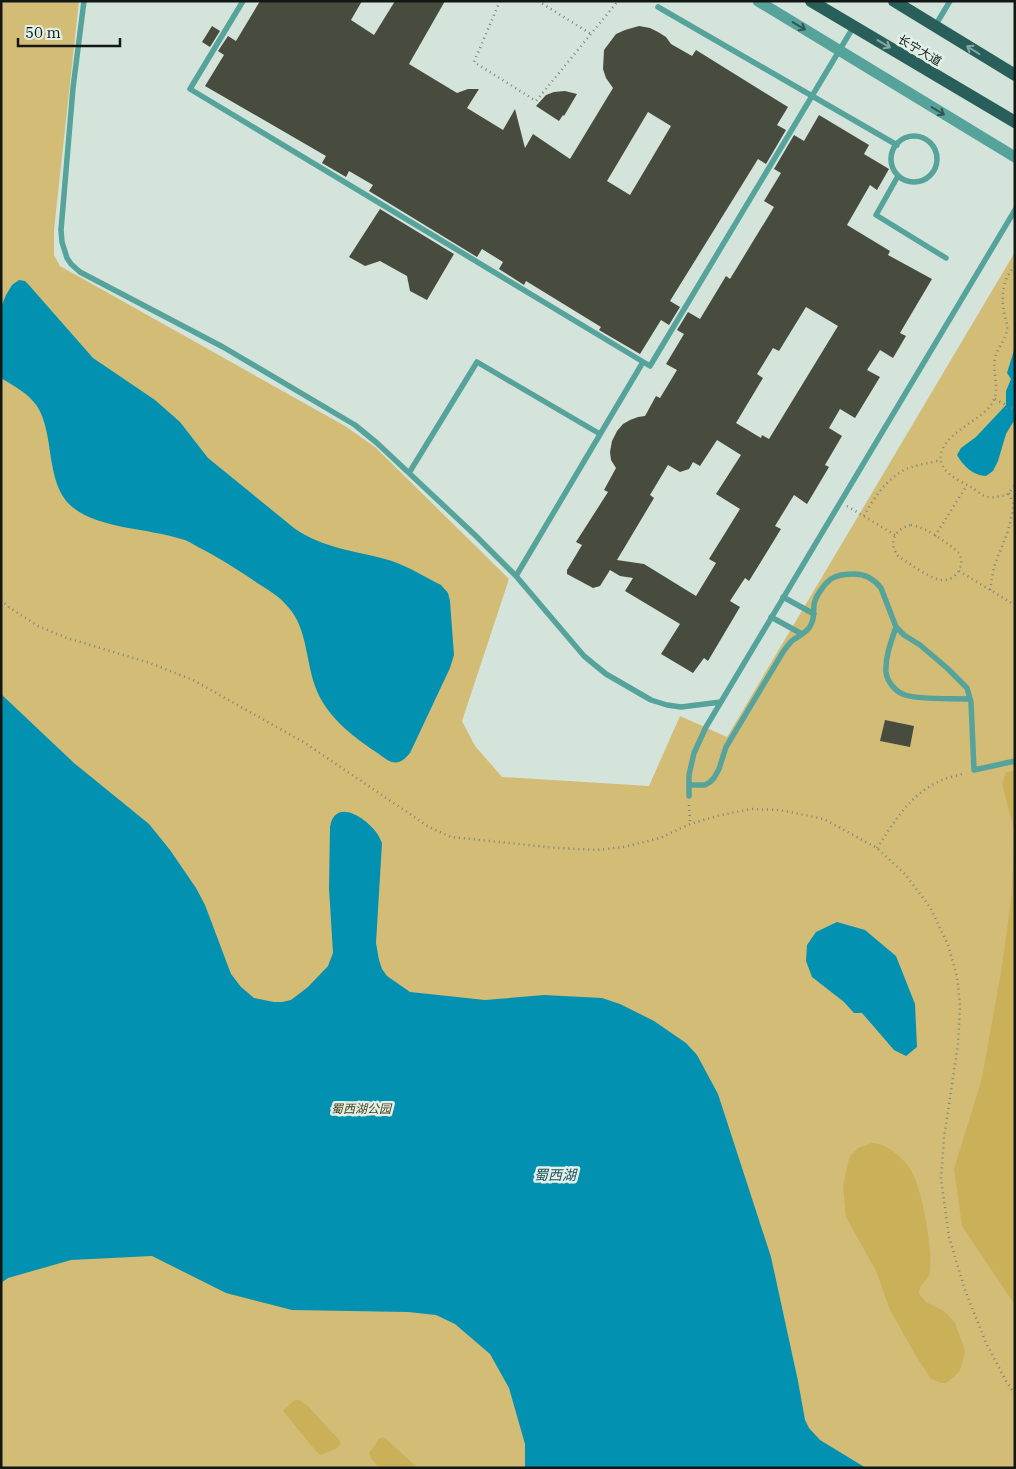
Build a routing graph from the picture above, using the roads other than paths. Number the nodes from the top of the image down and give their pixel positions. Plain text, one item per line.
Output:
1 (84, 1) edge
2 (244, 1) edge
3 (758, 1) edge
4 (812, 1) edge
5 (894, 1) edge
6 (950, 1) edge
7 (658, 7) dead end
8 (854, 26) junction
9 (935, 26) junction
10 (839, 51) junction
11 (1015, 76) edge
12 (1015, 122) edge
13 (897, 145) junction
14 (1015, 157) edge
15 (898, 176) junction
16 (1015, 210) edge
17 (946, 258) dead end
18 (642, 362) junction
19 (600, 434) junction
20 (409, 473) junction
21 (516, 576) junction
22 (783, 597) junction
23 (814, 614) junction
24 (772, 617) junction
25 (896, 627) junction
26 (802, 634) junction
27 (970, 699) junction
28 (720, 702) junction
29 (1015, 761) edge
30 (689, 785) junction
31 (689, 796) road end

1 - 20 lane
2 - 18 lane
3 -> 10 street
4 - 8 main road, 长宁大道
5 - 9 main road
6 - 9 lane
7 - 13 lane
8 - 10 lane
8 -> 12 main road, 长宁大道
11 -> 9 main road
10 -> 14 street
10 - 18 lane
13 - 15 lane
13 - 15 lane
15 - 17 lane
16 - 22 lane
18 - 19 lane
19 - 20 lane
19 - 21 lane
20 - 21 lane
21 - 28 lane
22 - 23 lane
22 - 24 lane
23 - 25 lane
23 - 26 lane
24 - 26 lane
24 - 28 lane
25 - 27 lane
25 - 27 lane
26 - 30 lane
27 - 29 lane
28 - 30 lane
30 - 31 lane

